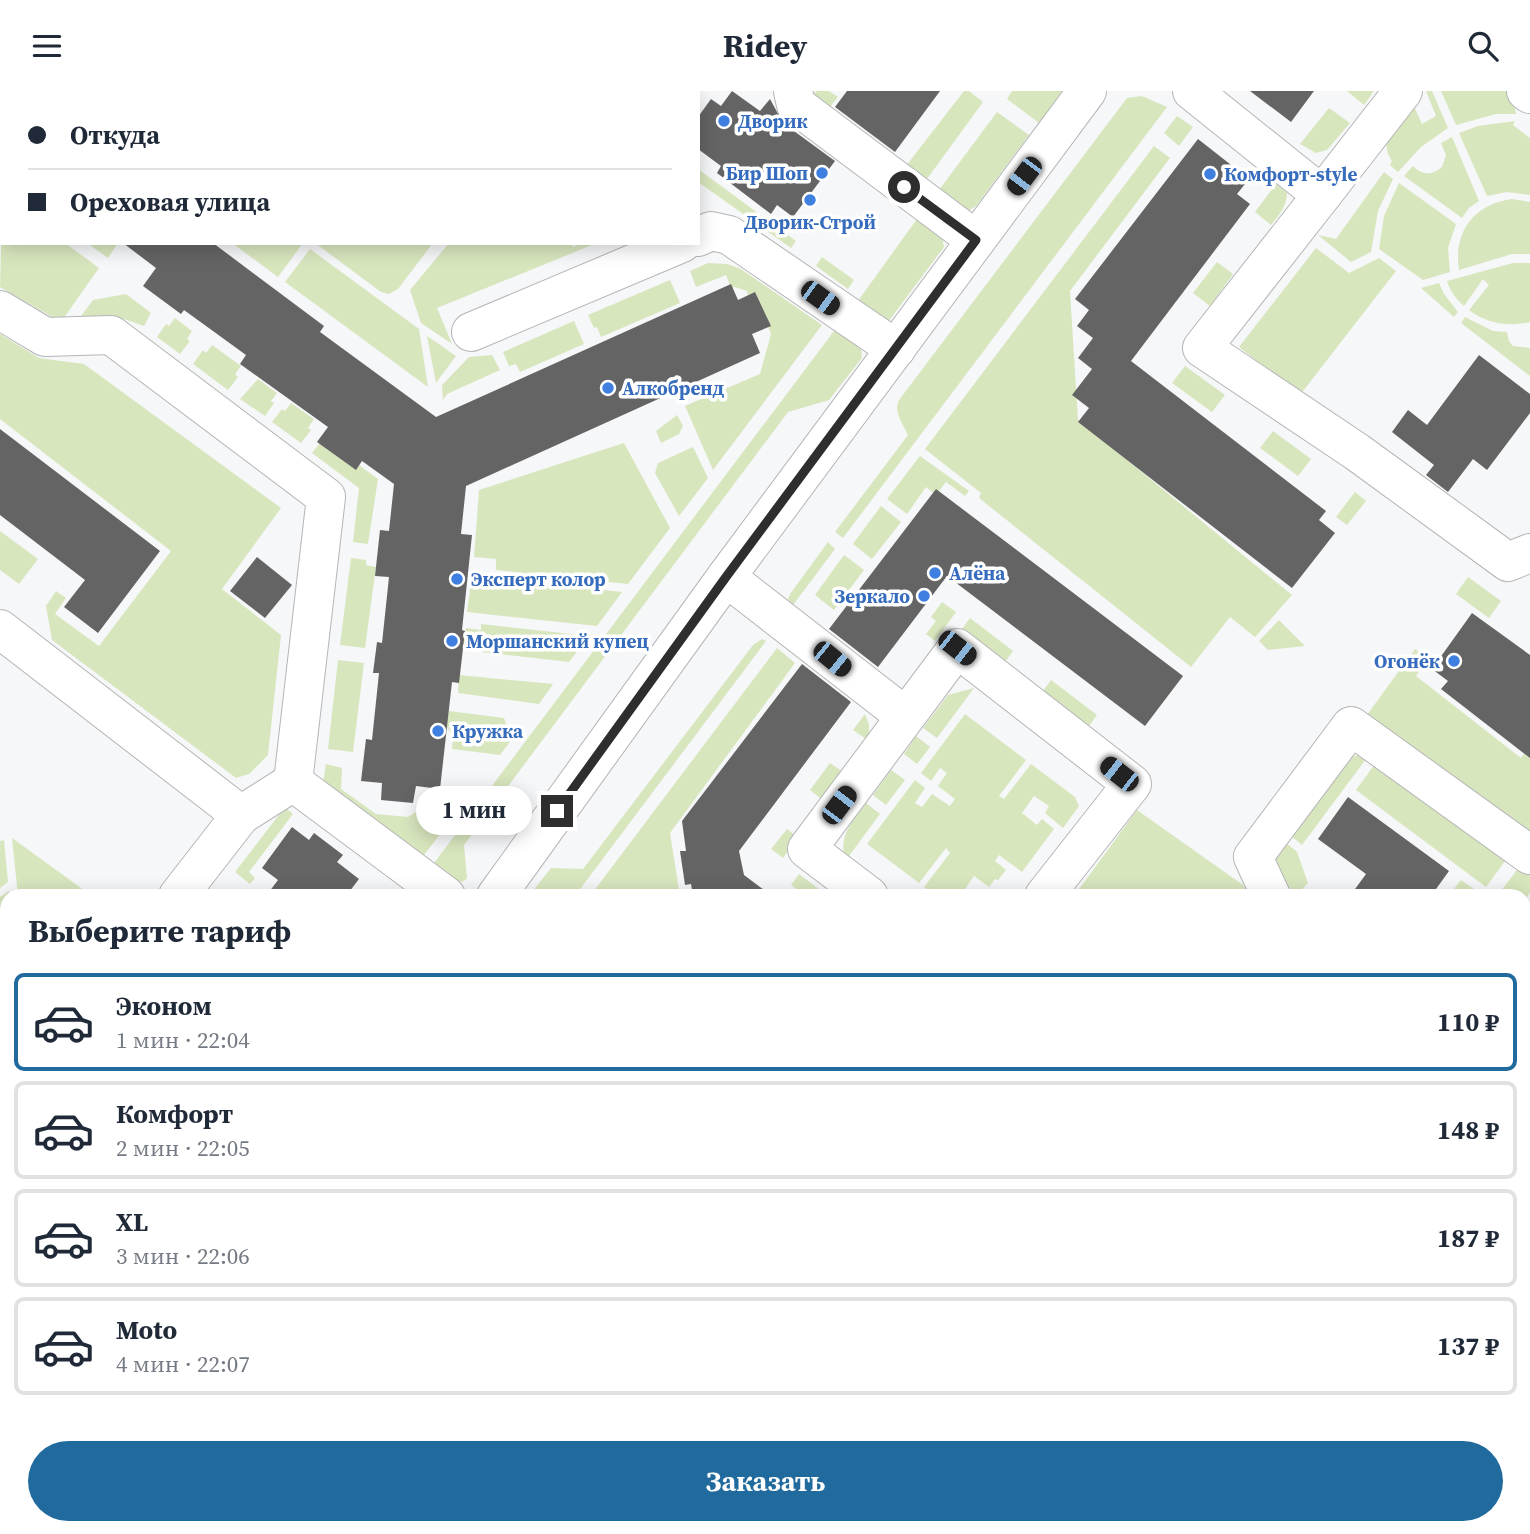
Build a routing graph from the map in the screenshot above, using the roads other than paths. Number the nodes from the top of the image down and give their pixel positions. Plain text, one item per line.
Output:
1 (793, 91) edge
2 (1087, 91) edge
3 (1192, 91) edge
4 (1403, 91) edge
5 (1322, 195) junction
6 (700, 236) edge
7 (976, 240) junction
8 (677, 245) edge
9 (0, 310) edge
10 (471, 332) dead end
11 (896, 349) junction
12 (1530, 553) edge
13 (726, 577) junction
14 (0, 629) edge
15 (905, 716) junction
16 (293, 782) junction
17 (241, 815) junction
18 (1530, 855) edge
19 (183, 889) edge
20 (437, 889) edge
21 (501, 889) edge
22 (860, 889) edge
23 (1050, 889) edge
24 (1268, 889) edge

1 - 7 street
2 - 7 street
3 - 5 street
4 - 5 street
5 - 12 street
6 - 11 street
7 - 11 street
8 - 10 street
9 - 16 street
11 - 13 street
13 - 15 street
13 - 21 street
14 - 17 street
15 - 22 street
15 - 23 street
16 - 17 street
16 - 20 street
17 - 19 street
18 - 24 street

